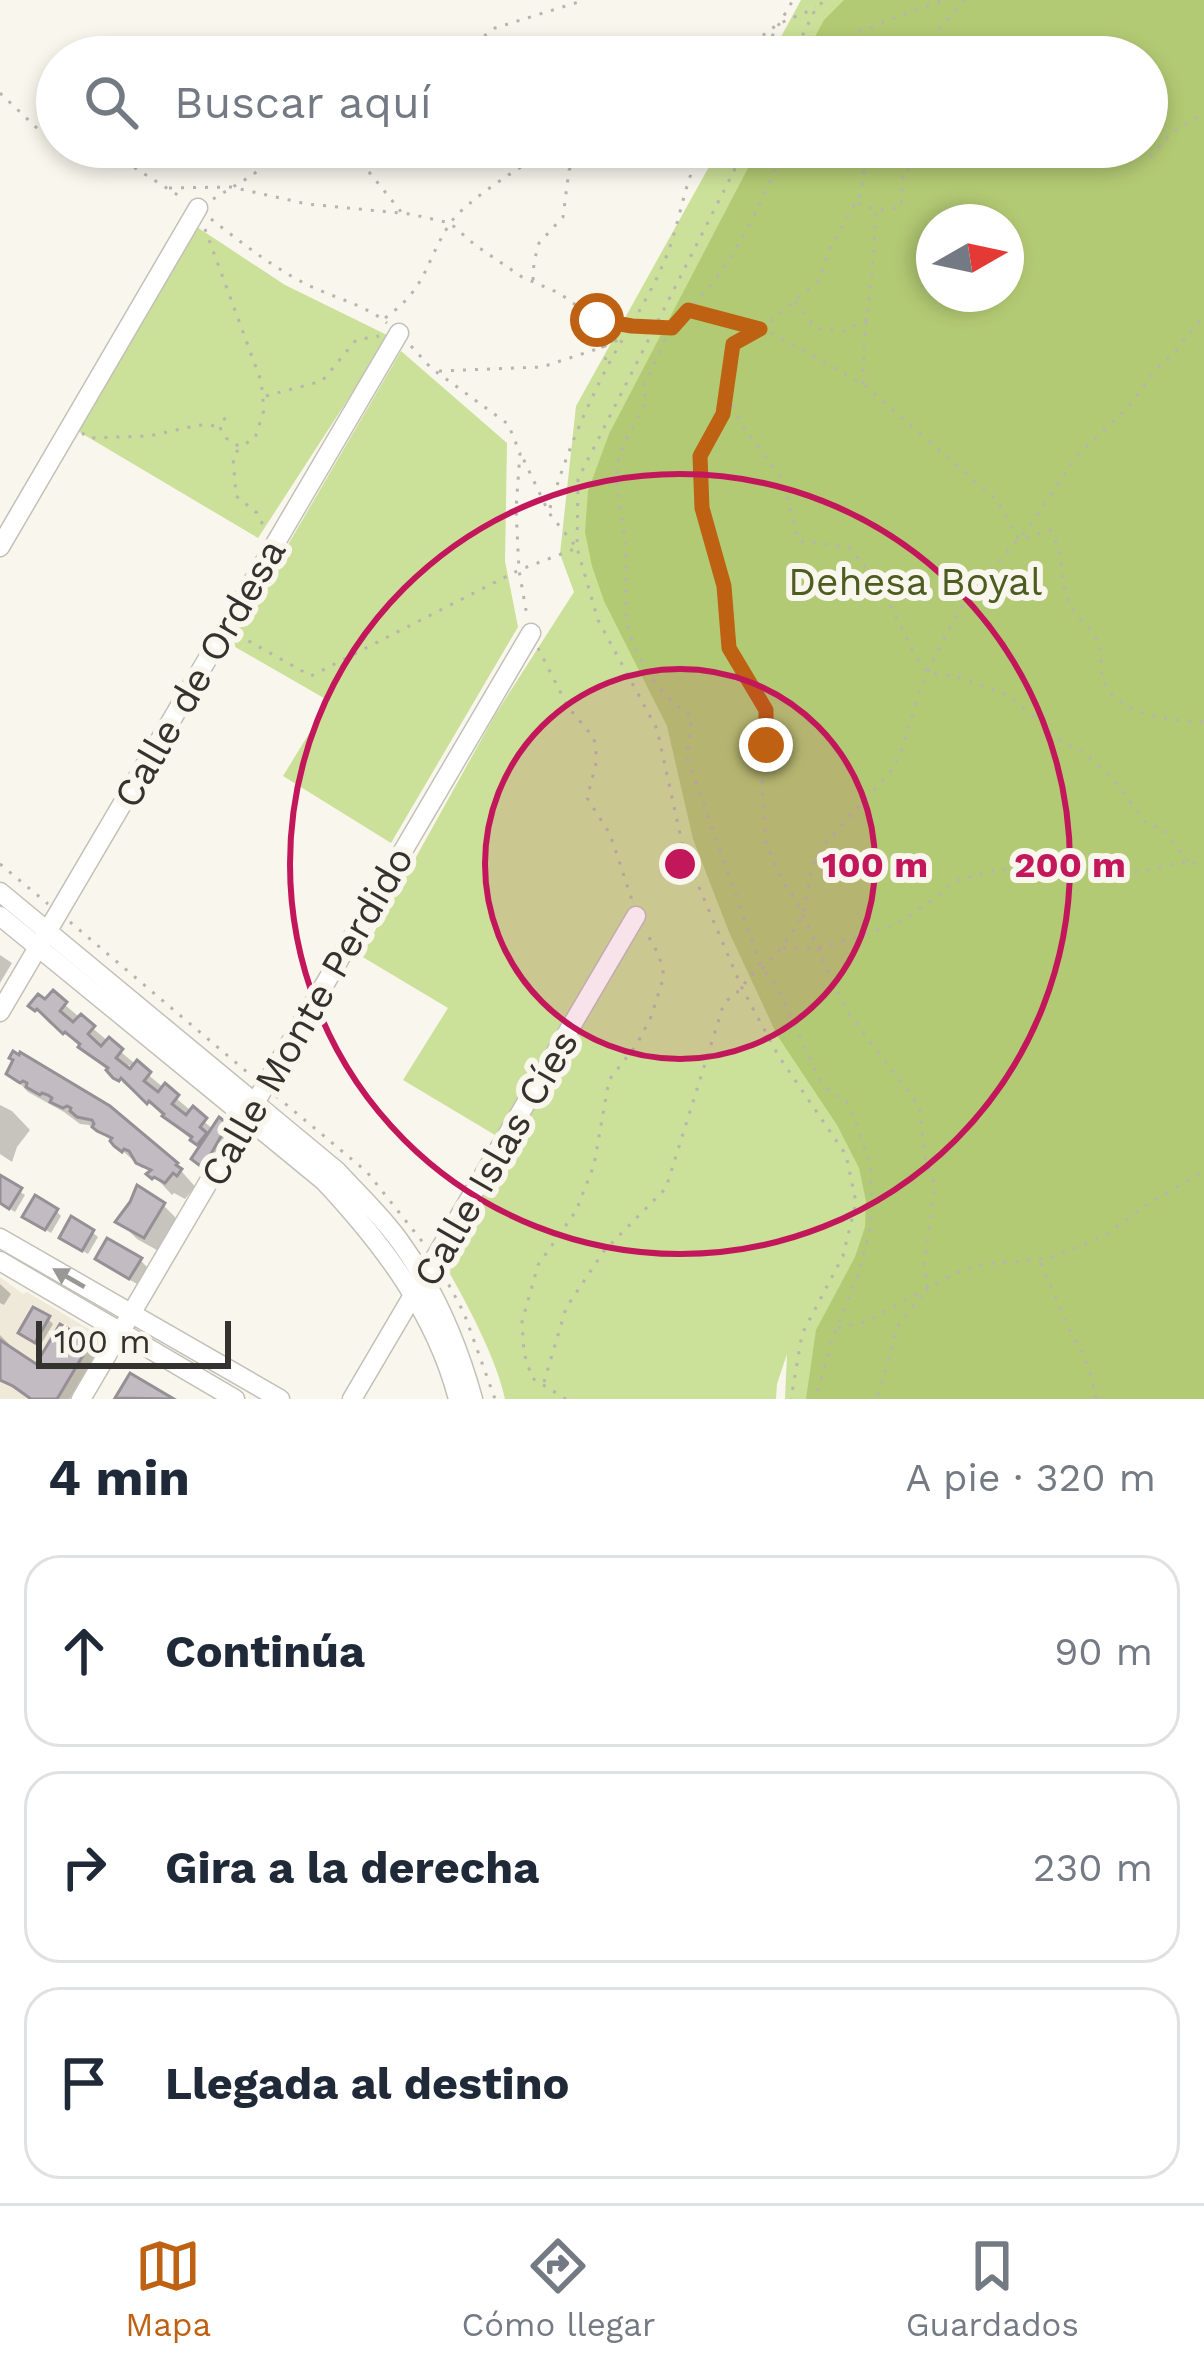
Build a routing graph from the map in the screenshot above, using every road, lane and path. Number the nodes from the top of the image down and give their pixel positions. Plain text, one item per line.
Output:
1 (585, 0) edge
2 (793, 0) edge
3 (825, 0) edge
4 (943, 0) edge
5 (964, 0) edge
6 (816, 8) junction
7 (778, 24) junction
8 (484, 36) edge
9 (762, 36) edge
10 (771, 36) edge
11 (802, 36) edge
12 (852, 36) edge
13 (934, 36) edge
14 (0, 93) edge
15 (1204, 113) edge
16 (36, 127) edge
17 (1168, 137) edge
18 (262, 168) edge
19 (365, 168) edge
20 (525, 168) edge
21 (570, 168) edge
22 (696, 168) edge
23 (735, 168) edge
24 (776, 168) edge
25 (864, 168) edge
26 (910, 168) edge
27 (167, 188) dead end
28 (231, 188) junction
29 (856, 202) junction
30 (874, 207) junction
31 (198, 208) junction
32 (403, 214) junction
33 (450, 223) junction
34 (533, 282) junction
35 (794, 301) junction
36 (688, 310) junction
37 (1204, 315) edge
38 (868, 319) junction
39 (597, 320) junction
40 (391, 326) junction
41 (632, 326) junction
42 (645, 326) junction
43 (655, 326) junction
44 (672, 328) junction
45 (760, 329) junction
46 (626, 336) junction
47 (603, 347) junction
48 (608, 366) junction
49 (435, 371) dead end
50 (863, 384) junction
51 (727, 392) junction
52 (263, 397) junction
53 (226, 417) dead end
54 (219, 425) junction
55 (70, 426) junction
56 (240, 448) junction
57 (520, 453) dead end
58 (549, 513) junction
59 (1019, 540) junction
60 (0, 547) edge
61 (273, 547) junction
62 (577, 548) junction
63 (226, 628) junction
64 (531, 633) dead end
65 (928, 673) junction
66 (1204, 722) edge
67 (1188, 861) junction
68 (1204, 868) edge
69 (0, 892) edge
70 (0, 916) edge
71 (636, 916) dead end
72 (803, 916) junction
73 (43, 939) junction
74 (782, 948) junction
75 (762, 969) junction
76 (742, 988) junction
77 (0, 1012) edge
78 (250, 1110) junction
79 (1204, 1172) edge
80 (0, 1238) edge
81 (1040, 1260) junction
82 (0, 1261) edge
83 (929, 1286) junction
84 (418, 1287) junction
85 (131, 1313) junction
86 (836, 1329) junction
87 (121, 1332) junction
88 (543, 1384) dead end
89 (81, 1399) edge
90 (235, 1399) edge
91 (280, 1399) edge
92 (352, 1399) edge
93 (458, 1399) edge
94 (473, 1399) edge
95 (791, 1399) edge
96 (815, 1399) edge
97 (878, 1399) edge
98 (1096, 1399) edge

1 - 8 path
2 - 7 path
3 - 6 path
4 - 12 path
5 - 13 path
6 - 7 path
6 - 11 path
7 - 9 path
7 - 10 path
14 - 16 path
15 - 17 path
18 - 28 path
19 - 32 path
20 - 33 path
21 - 34 path
22 - 41 path
23 - 43 path
24 - 36 path
25 - 29 path
26 - 30 path
27 - 28 path
28 - 31 path
28 - 32 path
29 - 30 path
29 - 35 path
30 - 38 path
31 - 52 path
31 - 55 street
32 - 33 path
33 - 34 path
33 - 40 path
34 - 39 path
35 - 38 path
35 - 45 path
36 - 44 path
36 - 45 path
37 - 59 path
38 - 50 path
39 - 41 path
39 - 47 path
40 - 52 path
40 - 61 street, Calle de Ordesa
41 - 42 path
41 - 46 path
42 - 43 path
42 - 46 path
43 - 44 path
43 - 62 path
44 - 75 path
45 - 50 path
45 - 51 path
46 - 47 path
46 - 48 path
47 - 48 path
47 - 49 path
48 - 58 path
50 - 59 path
51 - 65 path
51 - 72 path
52 - 56 path
53 - 54 path
54 - 55 path
54 - 56 path
55 - 60 street
56 - 61 path
57 - 58 path
58 - 62 path
59 - 65 path
59 - 66 path
61 - 63 street, Calle de Ordesa
62 - 63 path
62 - 76 path
63 - 73 street, Calle de Ordesa
64 - 78 street, Calle Monte Perdido
65 - 67 path
65 - 72 path
67 - 68 path
67 - 74 path
69 - 73 street
70 - 73 street
71 - 84 street, Calle Islas Cíes
72 - 74 path
72 - 83 path
73 - 77 street, Calle de Ordesa
73 - 78 street
74 - 75 path
75 - 76 path
75 - 86 path
76 - 88 path
76 - 95 path
78 - 84 street
78 - 85 street, Calle Monte Perdido
79 - 81 path
85 -> 80 street
81 - 83 path
81 - 98 path
82 - 87 street
83 - 86 path
83 - 97 path
84 - 92 street, Calle Islas Cíes
84 - 93 street
84 - 94 street
85 - 87 street, Calle Monte Perdido
85 - 91 street
86 - 96 path
87 - 89 street, Calle Monte Perdido
87 - 90 street

